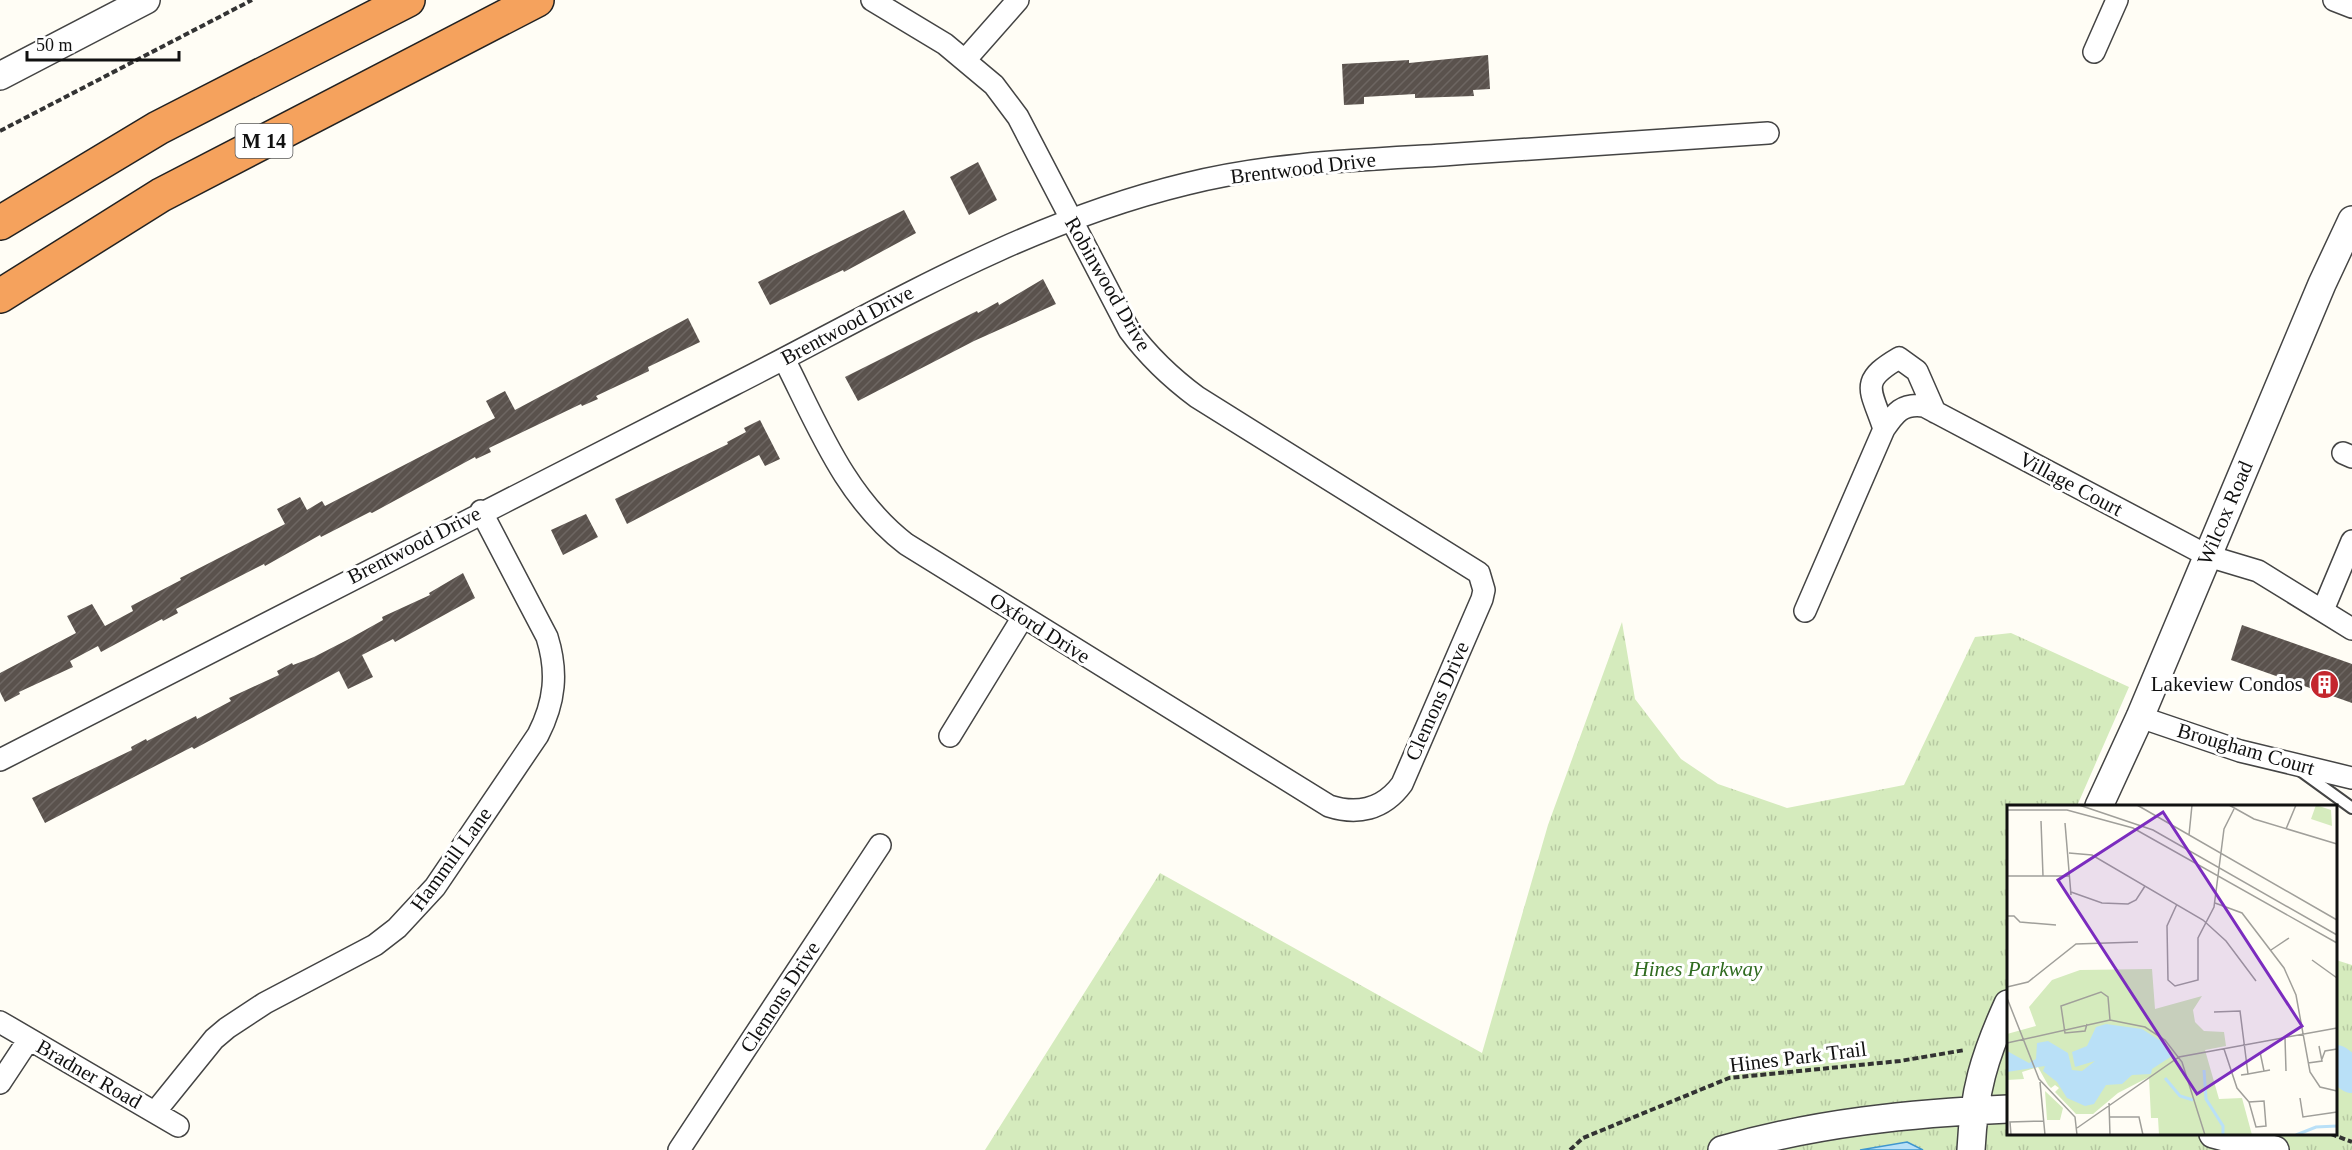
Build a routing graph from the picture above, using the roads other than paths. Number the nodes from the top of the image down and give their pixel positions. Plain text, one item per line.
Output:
1 (146, 0) edge
2 (408, 0) edge
3 (537, 0) edge
4 (872, 0) edge
5 (1018, 0) edge
6 (2116, 0) edge
7 (2334, 0) edge
8 (2352, 8) edge
9 (2094, 52) dead end
10 (966, 59) junction
11 (0, 76) edge
12 (1767, 133) dead end
13 (1070, 219) junction
14 (2352, 220) edge
15 (0, 224) edge
16 (0, 296) edge
17 (784, 359) junction
18 (1935, 412) junction
19 (1884, 429) junction
20 (481, 511) junction
21 (2352, 541) edge
22 (2208, 555) junction
23 (1483, 581) joint
24 (2323, 610) junction
25 (1805, 611) dead end
26 (1023, 617) junction
27 (2352, 629) edge
28 (2140, 717) junction
29 (950, 736) dead end
30 (0, 759) edge
31 (2289, 763) junction
32 (2352, 778) edge
33 (2100, 805) edge
34 (1371, 808) joint
35 (2352, 808) edge
36 (880, 845) dead end
37 (2007, 1006) edge
38 (0, 1022) edge
39 (29, 1039) junction
40 (0, 1083) edge
41 (2007, 1109) edge
42 (1973, 1110) junction
43 (155, 1112) junction
44 (178, 1126) dead end
45 (2218, 1135) edge
46 (680, 1150) edge
47 (1722, 1150) edge
48 (1971, 1150) edge
49 (2275, 1150) edge

1 - 11 street
2 - 15 highway
3 - 16 highway, M 14
4 - 10 street, Robinwood Drive
5 - 10 street
6 - 9 street
7 - 8 street
10 - 13 street, Robinwood Drive
12 - 13 street, Brentwood Drive
13 - 17 street, Brentwood Drive
13 - 23 street, Robinwood Drive
14 - 22 street, Wilcox Road
17 - 20 street, Brentwood Drive
17 - 26 street, Oxford Drive
18 - 19 street, Village Court
18 - 19 street
18 - 22 street, Village Court
19 - 25 street, Village Court
20 - 30 street, Brentwood Drive
20 - 43 street, Hammill Lane
21 - 24 street
22 - 24 street, Village Court
22 - 28 street, Wilcox Road
23 - 34 street, Clemons Drive
24 - 27 street, Village Court
26 - 29 street
26 - 34 street, Oxford Drive
28 - 31 street, Brougham Court
28 - 33 street, Wilcox Road
31 - 32 street, Brougham Court
31 - 35 lane
36 - 46 street, Clemons Drive
37 - 42 street
38 - 39 street, Bradner Road
39 - 40 street
39 - 43 street, Bradner Road
41 - 42 street
42 - 47 street
42 - 48 street
43 - 44 street, Bradner Road
45 - 49 street

